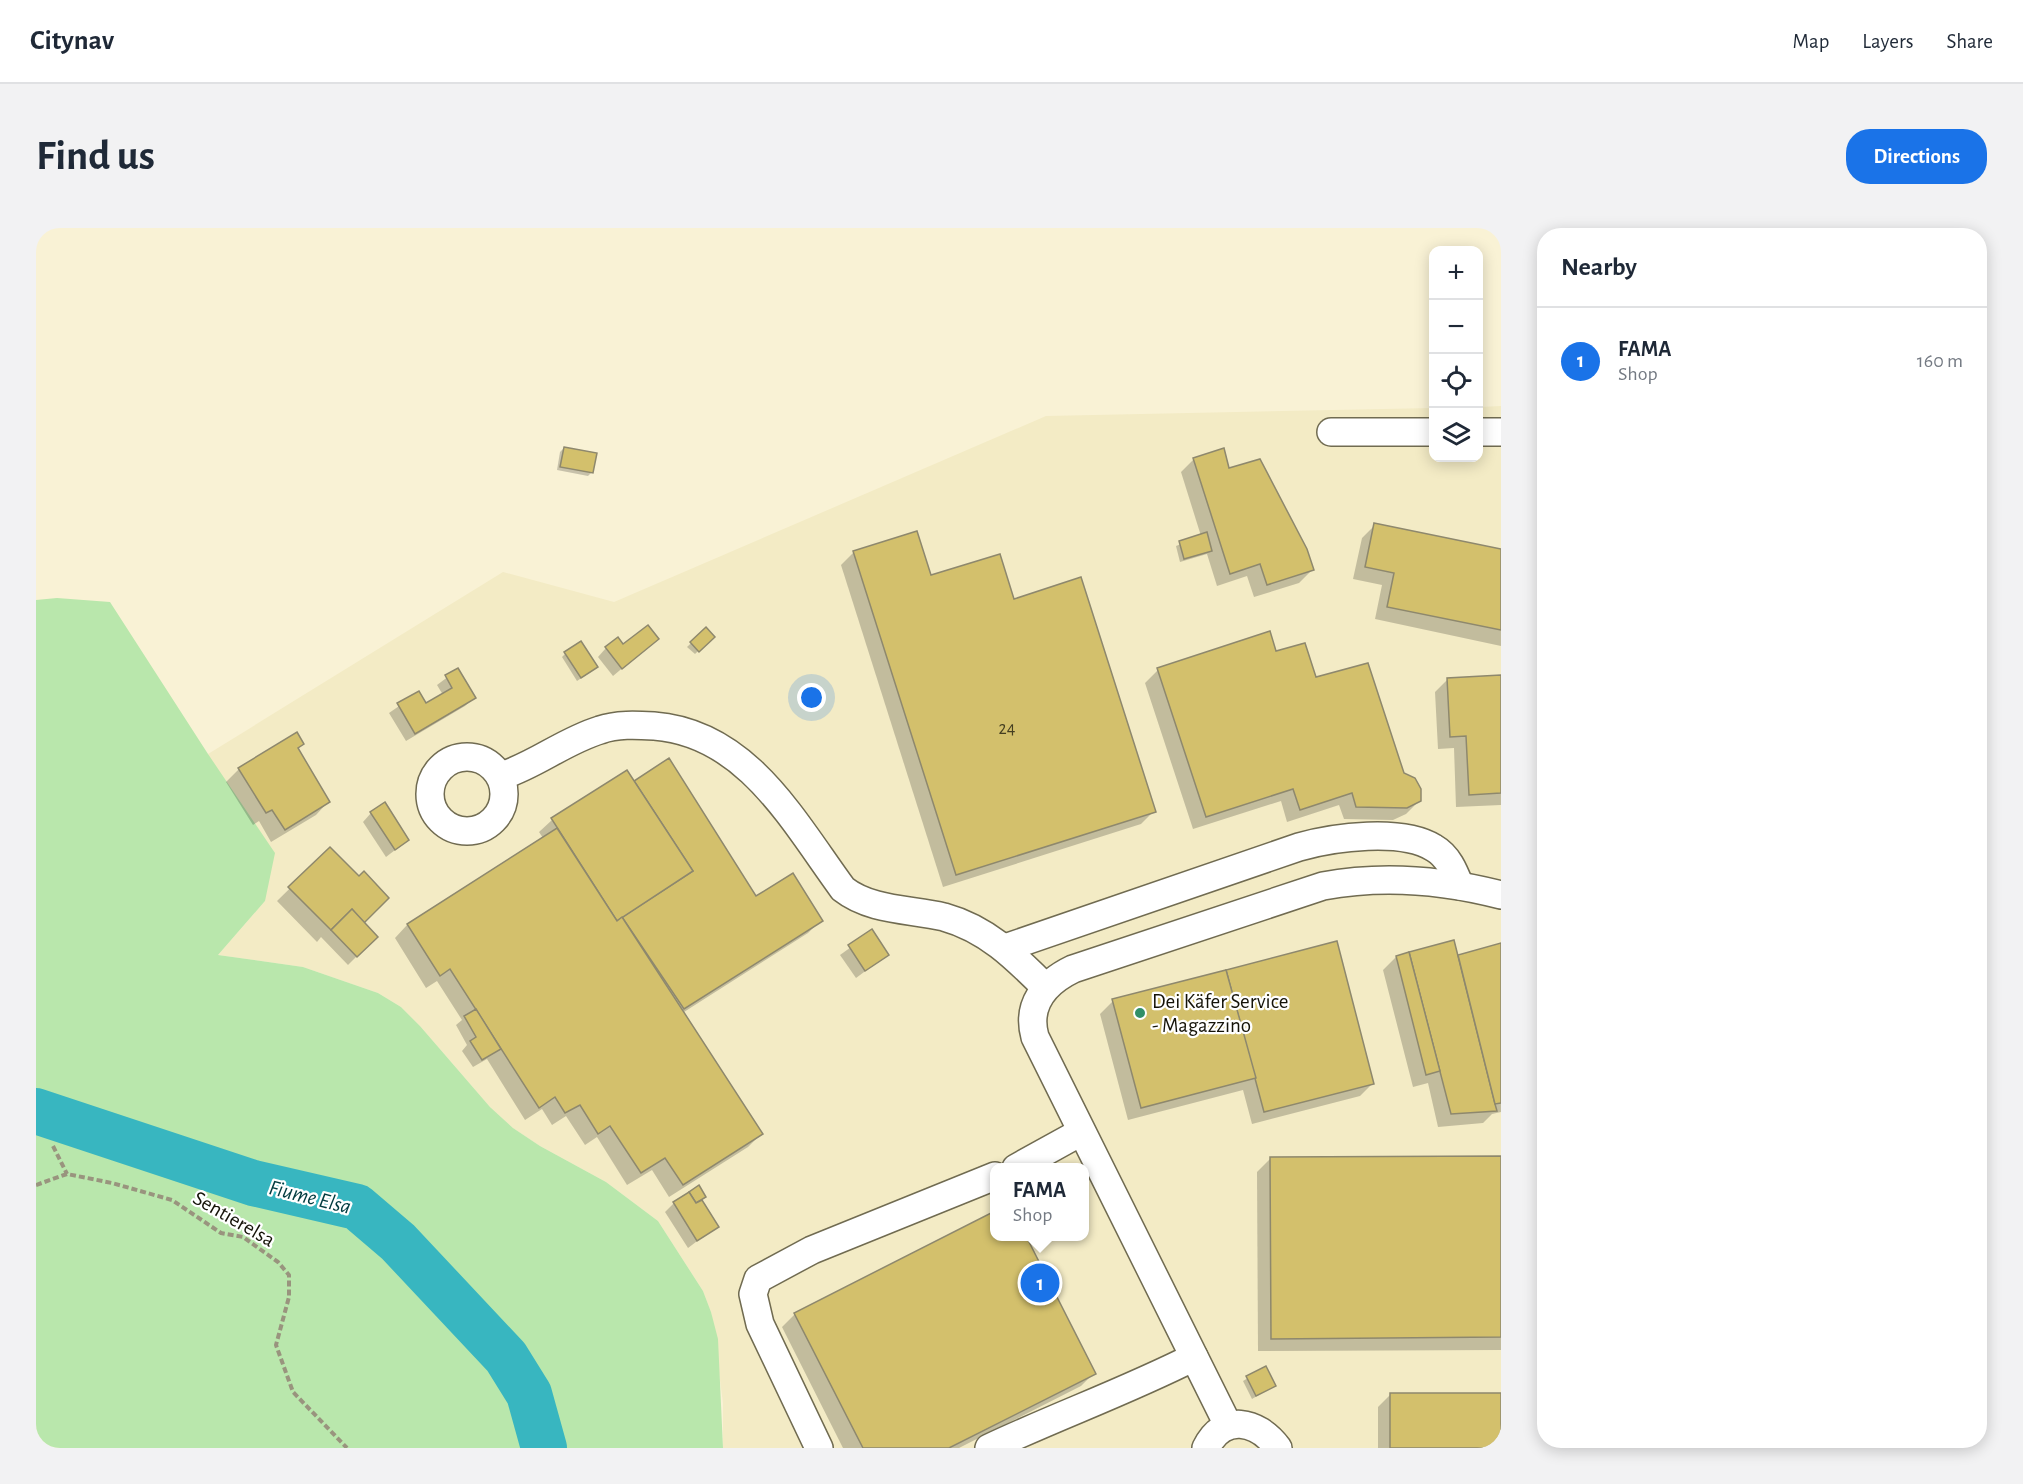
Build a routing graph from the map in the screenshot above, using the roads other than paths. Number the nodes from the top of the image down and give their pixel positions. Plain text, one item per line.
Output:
1 (1330, 432) dead end
2 (1429, 432) edge
3 (1483, 432) edge
4 (1501, 432) edge
5 (501, 776) dead end
6 (1460, 886) junction
7 (1166, 892) junction
8 (1501, 895) edge
9 (1181, 933) junction
10 (1005, 948) junction
11 (1045, 987) junction
12 (1081, 1132) junction
13 (1023, 1163) edge
14 (990, 1178) edge
15 (1194, 1357) junction
16 (1228, 1425) junction
17 (819, 1448) edge
18 (989, 1448) edge
19 (1206, 1448) edge
20 (1278, 1448) edge

1 - 2 street
3 - 4 street
5 - 10 street
6 - 7 street
6 - 8 street
6 - 9 street
7 - 9 street
7 - 10 street
9 - 11 street
10 - 11 street
11 - 12 street
12 - 13 street
12 - 15 street
14 - 17 street
15 - 16 street
15 - 18 street
16 - 19 street
16 - 20 street

